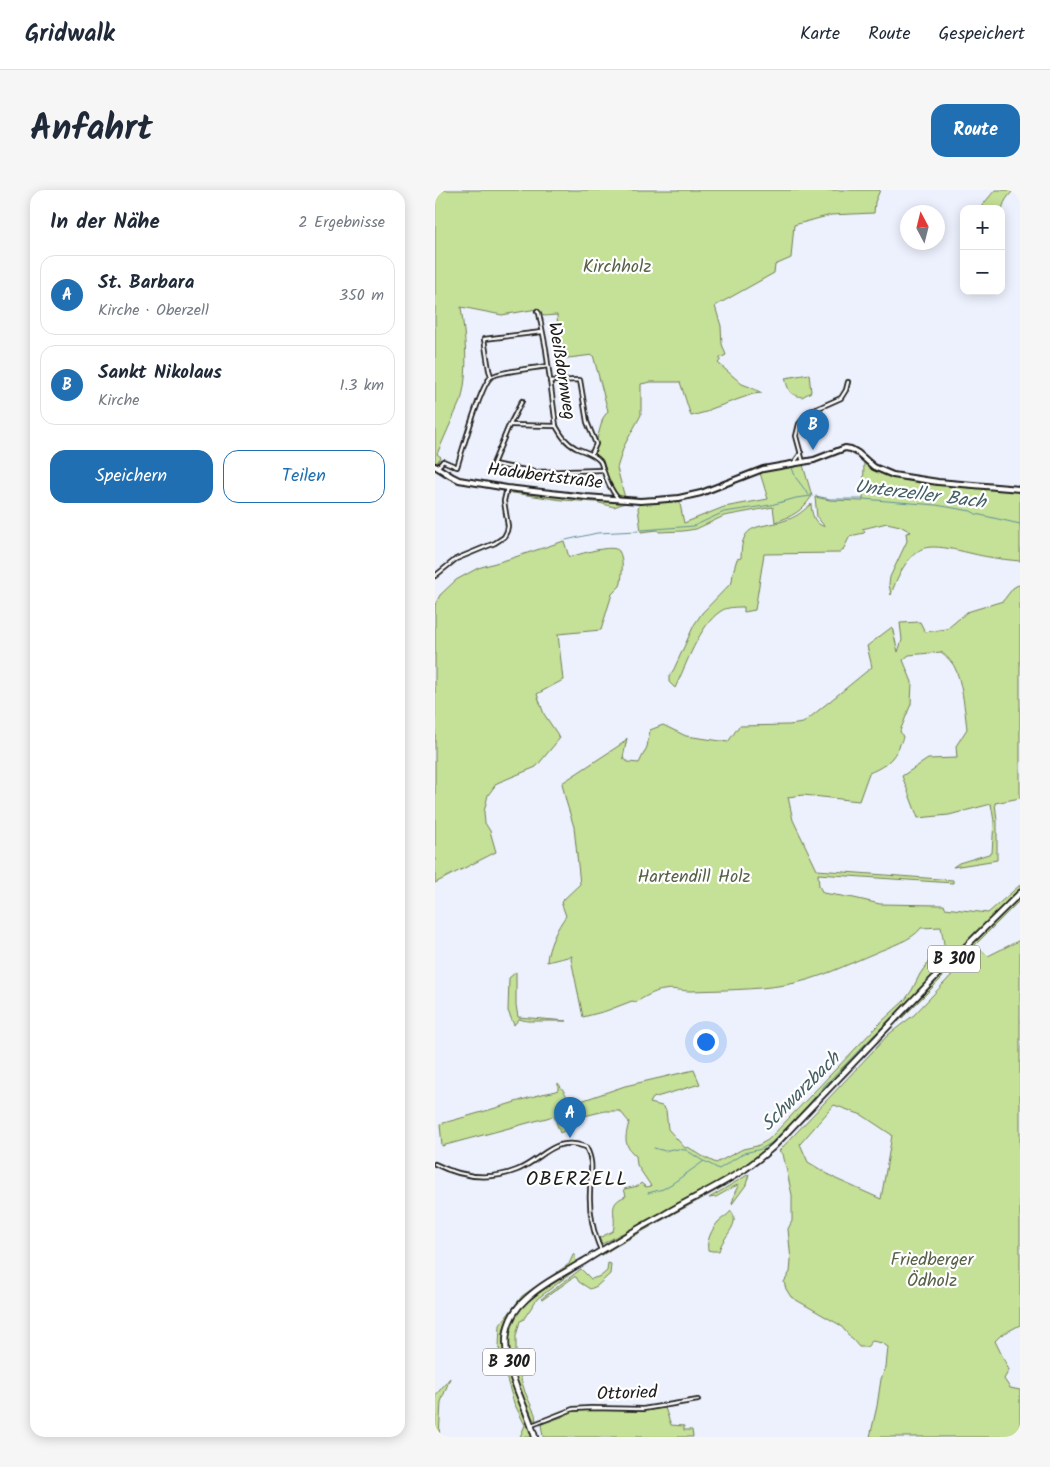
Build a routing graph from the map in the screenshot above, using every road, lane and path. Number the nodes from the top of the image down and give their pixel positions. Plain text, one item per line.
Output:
1 (537, 311) dead end
2 (542, 332) junction
3 (548, 366) junction
4 (491, 376) junction
5 (550, 381) junction
6 (848, 382) dead end
7 (522, 401) dead end
8 (510, 425) junction
9 (556, 426) junction
10 (801, 453) junction
11 (592, 454) junction
12 (803, 462) junction
13 (793, 464) junction
14 (436, 467) edge
15 (603, 470) junction
16 (507, 488) junction
17 (1020, 488) edge
18 (618, 499) junction
19 (435, 576) edge
20 (1020, 893) edge
21 (435, 1164) edge
22 (601, 1251) junction
23 (698, 1400) dead end
24 (532, 1425) junction
25 (535, 1437) edge

1 - 2 street, Weißdornweg
2 - 3 street, Weißdornweg
2 - 4 street
3 - 4 street
3 - 5 street, Weißdornweg
4 - 14 street
5 - 9 street, Weißdornweg
5 - 11 street
6 - 10 street
7 - 8 street
8 - 9 street
8 - 15 street
9 - 11 street, Weißdornweg
10 - 12 street
10 - 13 street
11 - 15 street
12 - 13 street, Hadubertstraße
12 - 17 street, Hadubertstraße
13 - 18 street, Hadubertstraße
14 - 16 street, Hadubertstraße
15 - 18 street
16 - 18 street, Hadubertstraße
16 - 19 street
20 - 22 main road, B 300
21 - 22 street
22 - 24 main road, B 300
23 - 24 street, Ottoried
24 - 25 main road, B 300

